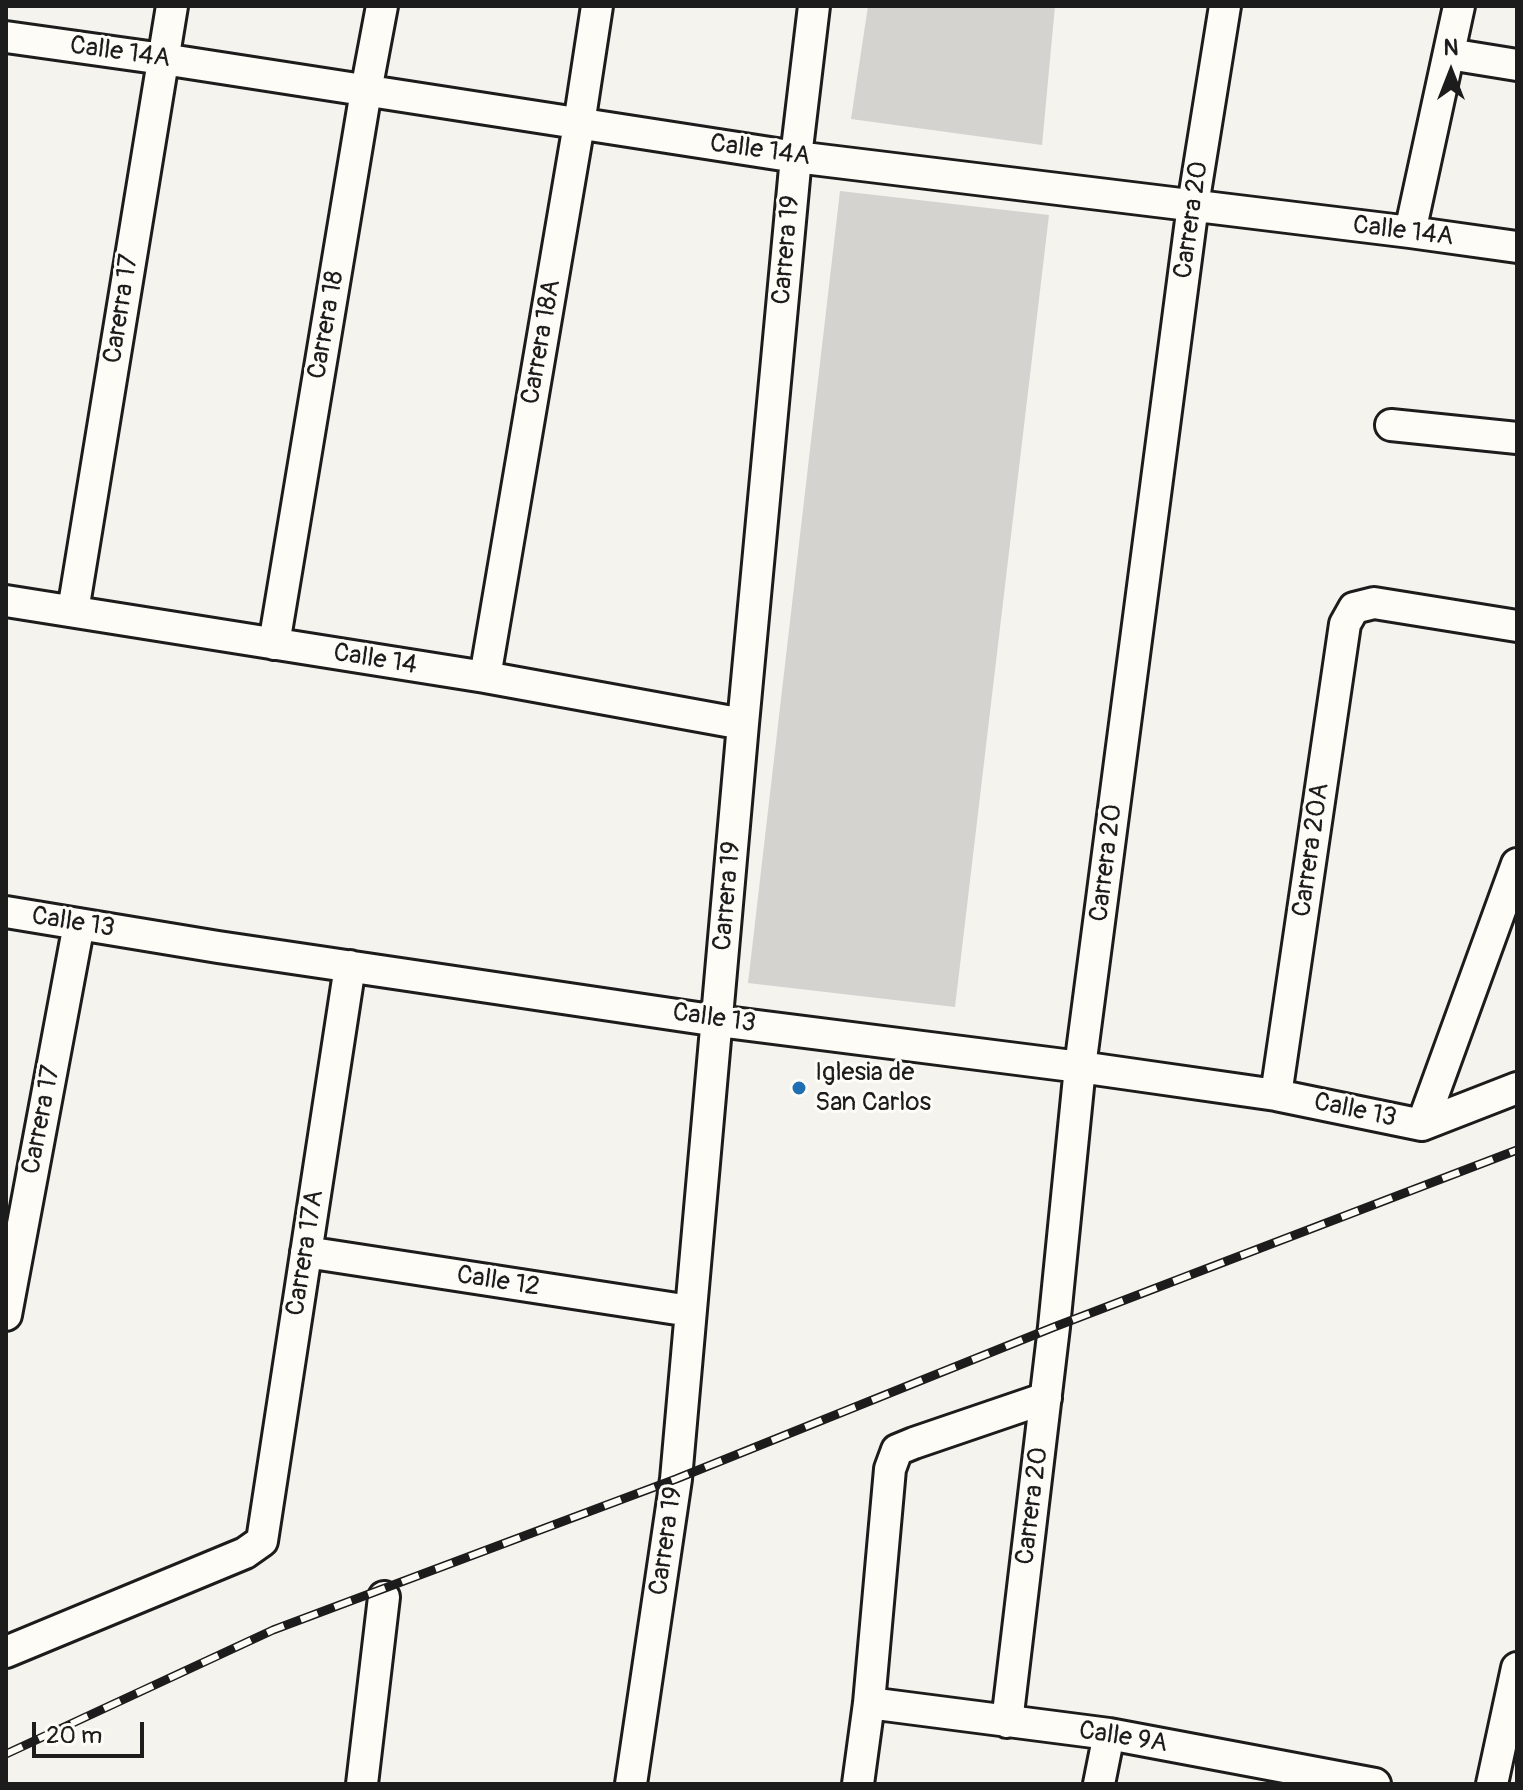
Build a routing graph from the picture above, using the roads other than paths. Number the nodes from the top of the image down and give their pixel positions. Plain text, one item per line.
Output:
1 (172, 6) edge
2 (382, 6) edge
3 (597, 6) edge
4 (814, 6) edge
5 (1225, 6) edge
6 (1459, 6) edge
7 (6, 37) edge
8 (1449, 54) junction
9 (163, 59) junction
10 (1517, 65) edge
11 (366, 91) junction
12 (579, 124) junction
13 (796, 157) junction
14 (1193, 205) junction
15 (1410, 232) junction
16 (1517, 247) edge
17 (1391, 425) dead end
18 (1517, 438) edge
19 (6, 601) edge
20 (73, 611) junction
21 (1517, 626) edge
22 (274, 644) junction
23 (485, 677) junction
24 (743, 724) junction
25 (1517, 864) edge
26 (6, 912) edge
27 (79, 924) junction
28 (350, 966) junction
29 (718, 1021) junction
30 (1080, 1067) junction
31 (1517, 1088) edge
32 (1276, 1095) junction
33 (1422, 1125) junction
34 (306, 1252) junction
35 (690, 1311) junction
36 (6, 1315) edge
37 (1046, 1398) junction
38 (384, 1597) dead end
39 (6, 1652) edge
40 (1517, 1668) edge
41 (869, 1703) junction
42 (1007, 1722) junction
43 (1109, 1734) junction
44 (362, 1784) edge
45 (631, 1784) edge
46 (858, 1784) edge
47 (1099, 1784) edge
48 (1375, 1784) edge
49 (1492, 1784) edge

1 - 9 street, Carerra 17
2 - 11 street, Carrera 18
3 - 12 street, Carrera 18A
4 - 13 street, Carrera 19
5 - 14 street, Carrera 20
6 - 8 street
7 - 9 street, Calle 14A
8 - 10 street
8 - 15 street
9 - 11 street, Calle 14A
9 - 20 street, Carerra 17
11 - 12 street, Calle 14A
11 - 22 street, Carrera 18
12 - 13 street, Calle 14A
12 - 23 street, Carrera 18A
13 - 14 street, Calle 14A
13 - 24 street, Carrera 19
14 - 15 street, Calle 14A
14 - 30 street, Carrera 20
15 - 16 street, Calle 14A
17 - 18 street
19 - 20 street, Calle 14
20 - 22 street, Calle 14
21 - 32 street, Carrera 20A
22 - 23 street, Calle 14
23 - 24 street, Calle 14
24 - 29 street, Carrera 19
25 - 33 street
26 - 27 street, Calle 13
27 - 28 street, Calle 13
27 - 36 street, Carrera 17
28 - 29 street, Calle 13
28 - 34 street, Carrera 17A
29 - 30 street, Calle 13
29 - 35 street, Carrera 19
30 - 32 street, Calle 13
30 - 37 street, Carrera 20
31 - 33 street
32 - 33 street, Calle 13
34 - 35 street, Calle 12
34 - 39 street, Carrera 17A
35 - 45 street, Carrera 19
37 - 41 street
37 - 42 street, Carrera 20
38 - 44 street
40 - 49 street
41 - 42 street, Calle 9A
41 - 46 street
42 - 43 street, Calle 9A
43 - 47 street
43 - 48 street, Calle 9A

